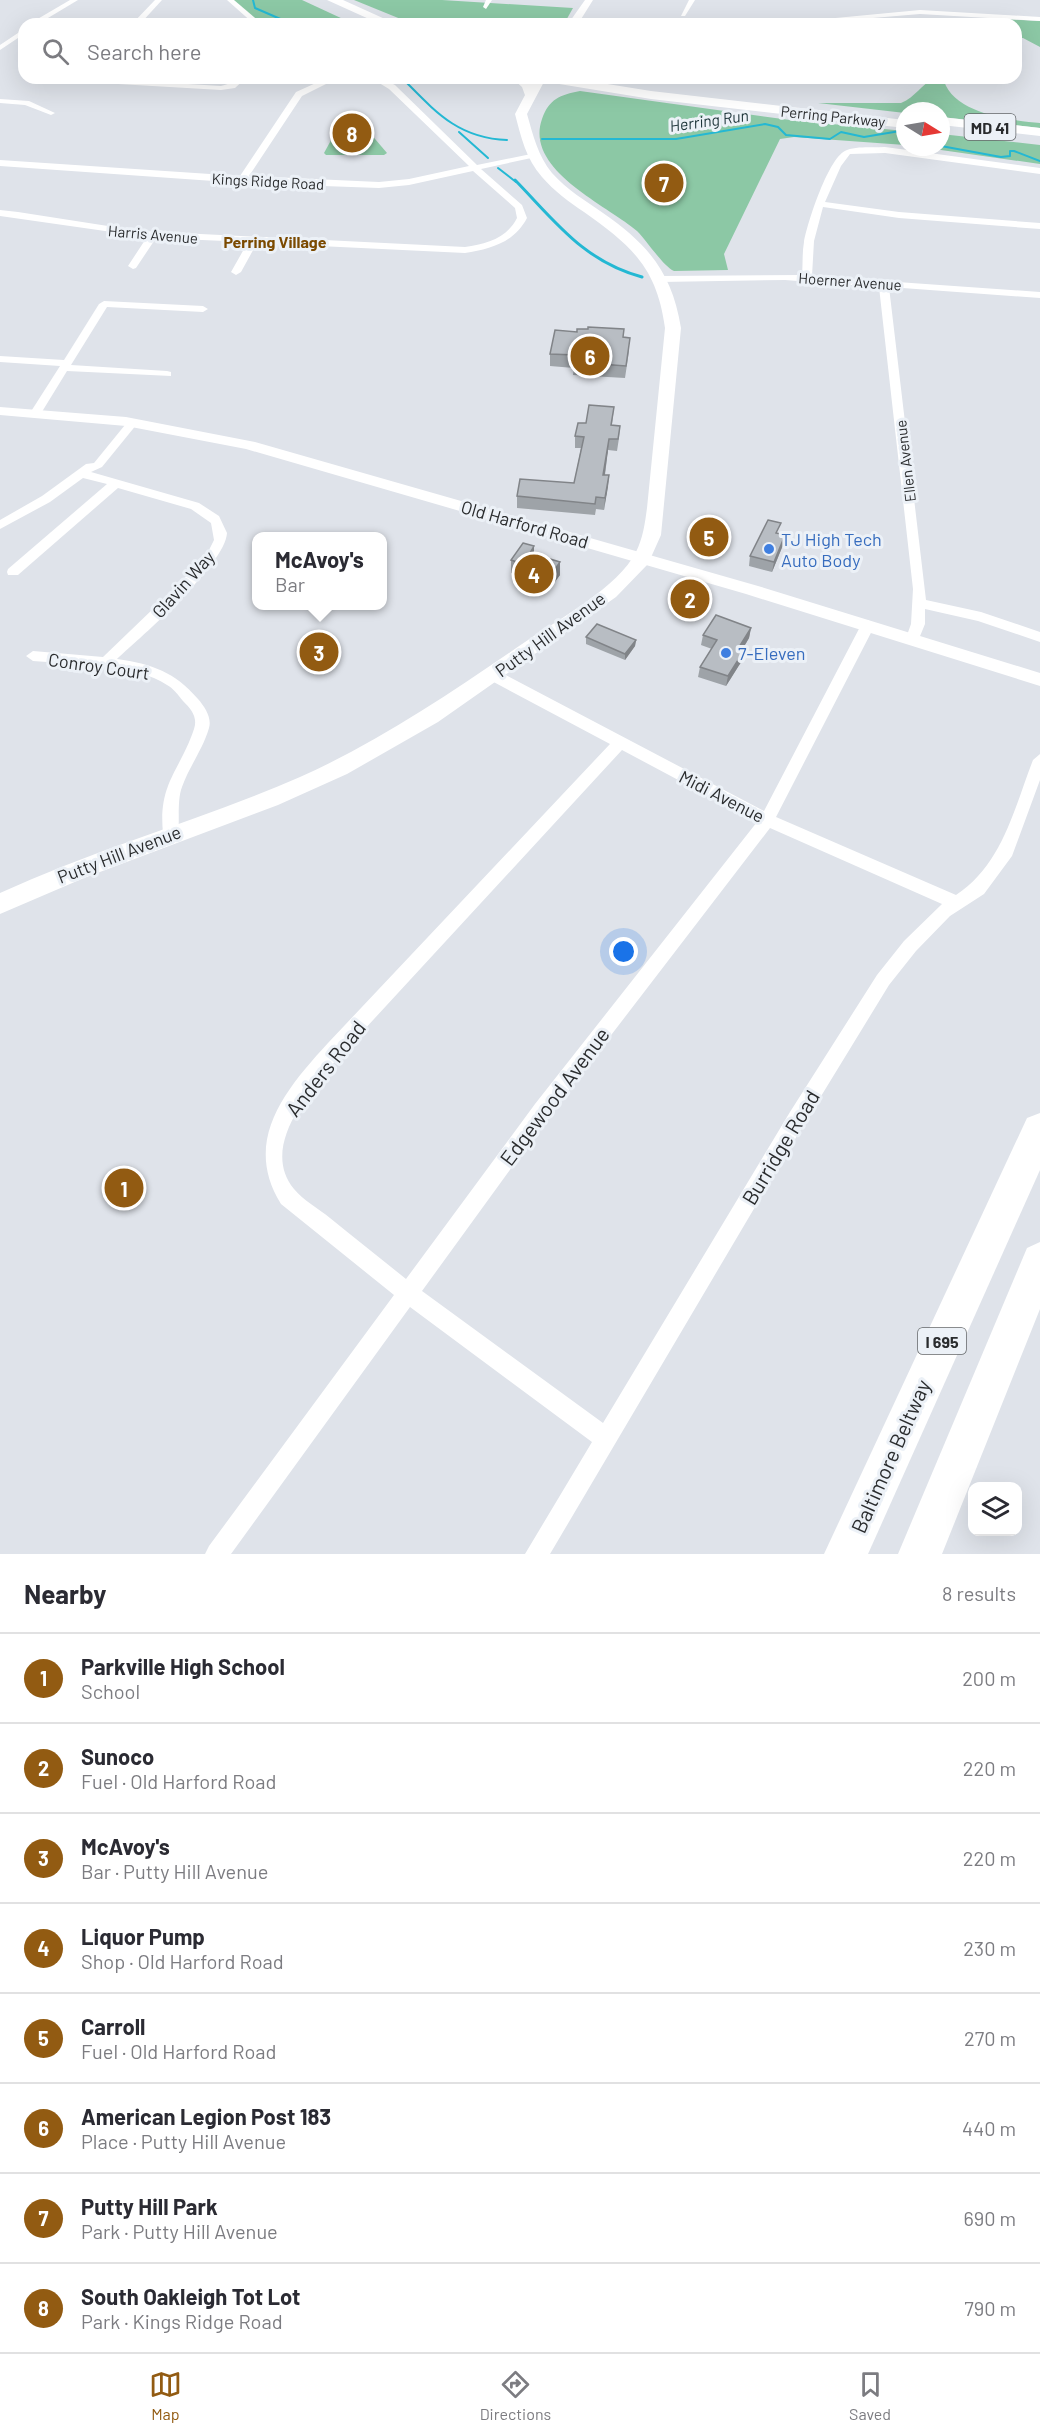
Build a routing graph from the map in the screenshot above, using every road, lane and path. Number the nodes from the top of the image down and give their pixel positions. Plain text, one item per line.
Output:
1 (75, 0) edge
2 (159, 0) edge
3 (230, 0) edge
4 (589, 0) edge
5 (692, 0) edge
6 (327, 2) edge
7 (683, 15) dead end
8 (44, 18) edge
9 (142, 18) edge
10 (251, 18) edge
11 (357, 18) edge
12 (373, 18) edge
13 (579, 18) edge
14 (848, 18) edge
15 (1040, 19) edge
16 (18, 35) edge
17 (0, 48) edge
18 (152, 84) edge
19 (235, 84) edge
20 (317, 84) edge
21 (385, 84) edge
22 (526, 84) edge
23 (542, 84) edge
24 (546, 84) edge
25 (580, 84) edge
26 (624, 84) edge
27 (633, 84) edge
28 (658, 89) junction
29 (618, 91) junction
30 (552, 93) dead end
31 (530, 95) junction
32 (0, 102) edge
33 (51, 113) dead end
34 (896, 116) edge
35 (950, 122) edge
36 (896, 123) edge
37 (526, 125) junction
38 (950, 129) edge
39 (1040, 132) edge
40 (1040, 139) edge
41 (533, 155) junction
42 (0, 163) edge
43 (474, 168) junction
44 (1040, 171) edge
45 (242, 180) junction
46 (822, 204) junction
47 (0, 213) edge
48 (1040, 226) edge
49 (153, 235) junction
50 (253, 241) junction
51 (133, 266) dead end
52 (236, 272) dead end
53 (807, 278) junction
54 (661, 279) junction
55 (884, 284) junction
56 (1040, 295) edge
57 (202, 309) dead end
58 (0, 359) edge
59 (65, 366) junction
60 (167, 374) dead end
61 (0, 411) edge
62 (36, 413) junction
63 (127, 422) junction
64 (87, 470) junction
65 (116, 483) junction
66 (0, 525) edge
67 (642, 558) junction
68 (13, 572) dead end
69 (920, 603) junction
70 (868, 625) junction
71 (1040, 637) edge
72 (914, 638) junction
73 (33, 656) dead end
74 (104, 664) junction
75 (493, 675) junction
76 (1040, 680) edge
77 (620, 743) junction
78 (1040, 760) edge
79 (767, 820) junction
80 (171, 833) junction
81 (957, 903) junction
82 (0, 904) edge
83 (1040, 1130) edge
84 (1040, 1261) edge
85 (408, 1293) junction
86 (605, 1438) junction
87 (217, 1554) edge
88 (537, 1554) edge
89 (846, 1554) edge
90 (920, 1554) edge

1 - 8 street
2 - 9 street
3 - 10 street
4 - 13 street
5 - 7 street
6 - 11 main road
6 - 12 main road
14 - 15 street
16 - 17 street
18 - 19 street
20 - 45 street
21 - 43 street
22 - 31 main road
23 - 31 main road, Putty Hill Avenue
24 - 37 main road
25 - 29 main road, Perring Parkway
26 - 28 main road, Perring Parkway
27 - 28 main road
28 - 34 main road, Perring Parkway
29 - 30 main road
29 - 36 main road, Perring Parkway
31 - 37 main road, Putty Hill Avenue
32 - 33 street
35 - 39 main road, MD 41
37 - 41 main road, Putty Hill Avenue
38 - 40 main road, MD 41
41 - 43 street, Kings Ridge Road
41 - 54 main road, Putty Hill Avenue
42 - 45 street, Kings Ridge Road
43 - 45 street, Kings Ridge Road
43 - 50 street, Harris Avenue
44 - 46 street
46 - 48 street
46 - 53 street
47 - 49 street, Harris Avenue
49 - 50 street, Harris Avenue
49 - 51 street
50 - 52 street
53 - 54 street, Hoerner Avenue
53 - 55 street, Hoerner Avenue
54 - 67 main road, Putty Hill Avenue
55 - 56 street, Hoerner Avenue
55 - 69 street, Ellen Avenue
57 - 59 street
58 - 59 street
59 - 60 street
59 - 62 street
61 - 62 street, Old Harford Road
62 - 63 street, Old Harford Road
63 - 64 street
63 - 67 street, Old Harford Road
64 - 65 street, Glavin Way
64 - 66 street
65 - 68 street
65 - 74 street, Glavin Way
67 - 70 street, Old Harford Road
67 - 75 main road, Putty Hill Avenue
69 - 71 street
69 - 72 street, Ellen Avenue
70 - 72 street, Old Harford Road
70 - 79 street, Edgewood Avenue
72 - 76 street, Old Harford Road
73 - 74 street, Conroy Court
74 - 80 street, Conroy Court
75 - 77 street, Midi Avenue
75 - 80 main road, Putty Hill Avenue
77 - 79 street, Midi Avenue
77 - 85 street, Anders Road
78 - 81 street, Burridge Road
79 - 81 street, Midi Avenue
79 - 85 street, Edgewood Avenue
80 - 82 main road, Putty Hill Avenue
81 - 86 street, Burridge Road
83 - 89 highway, Baltimore Beltway / I 695
84 - 90 highway
85 - 86 street, Anders Road
85 - 87 street, Edgewood Avenue
86 - 88 street, Burridge Road

